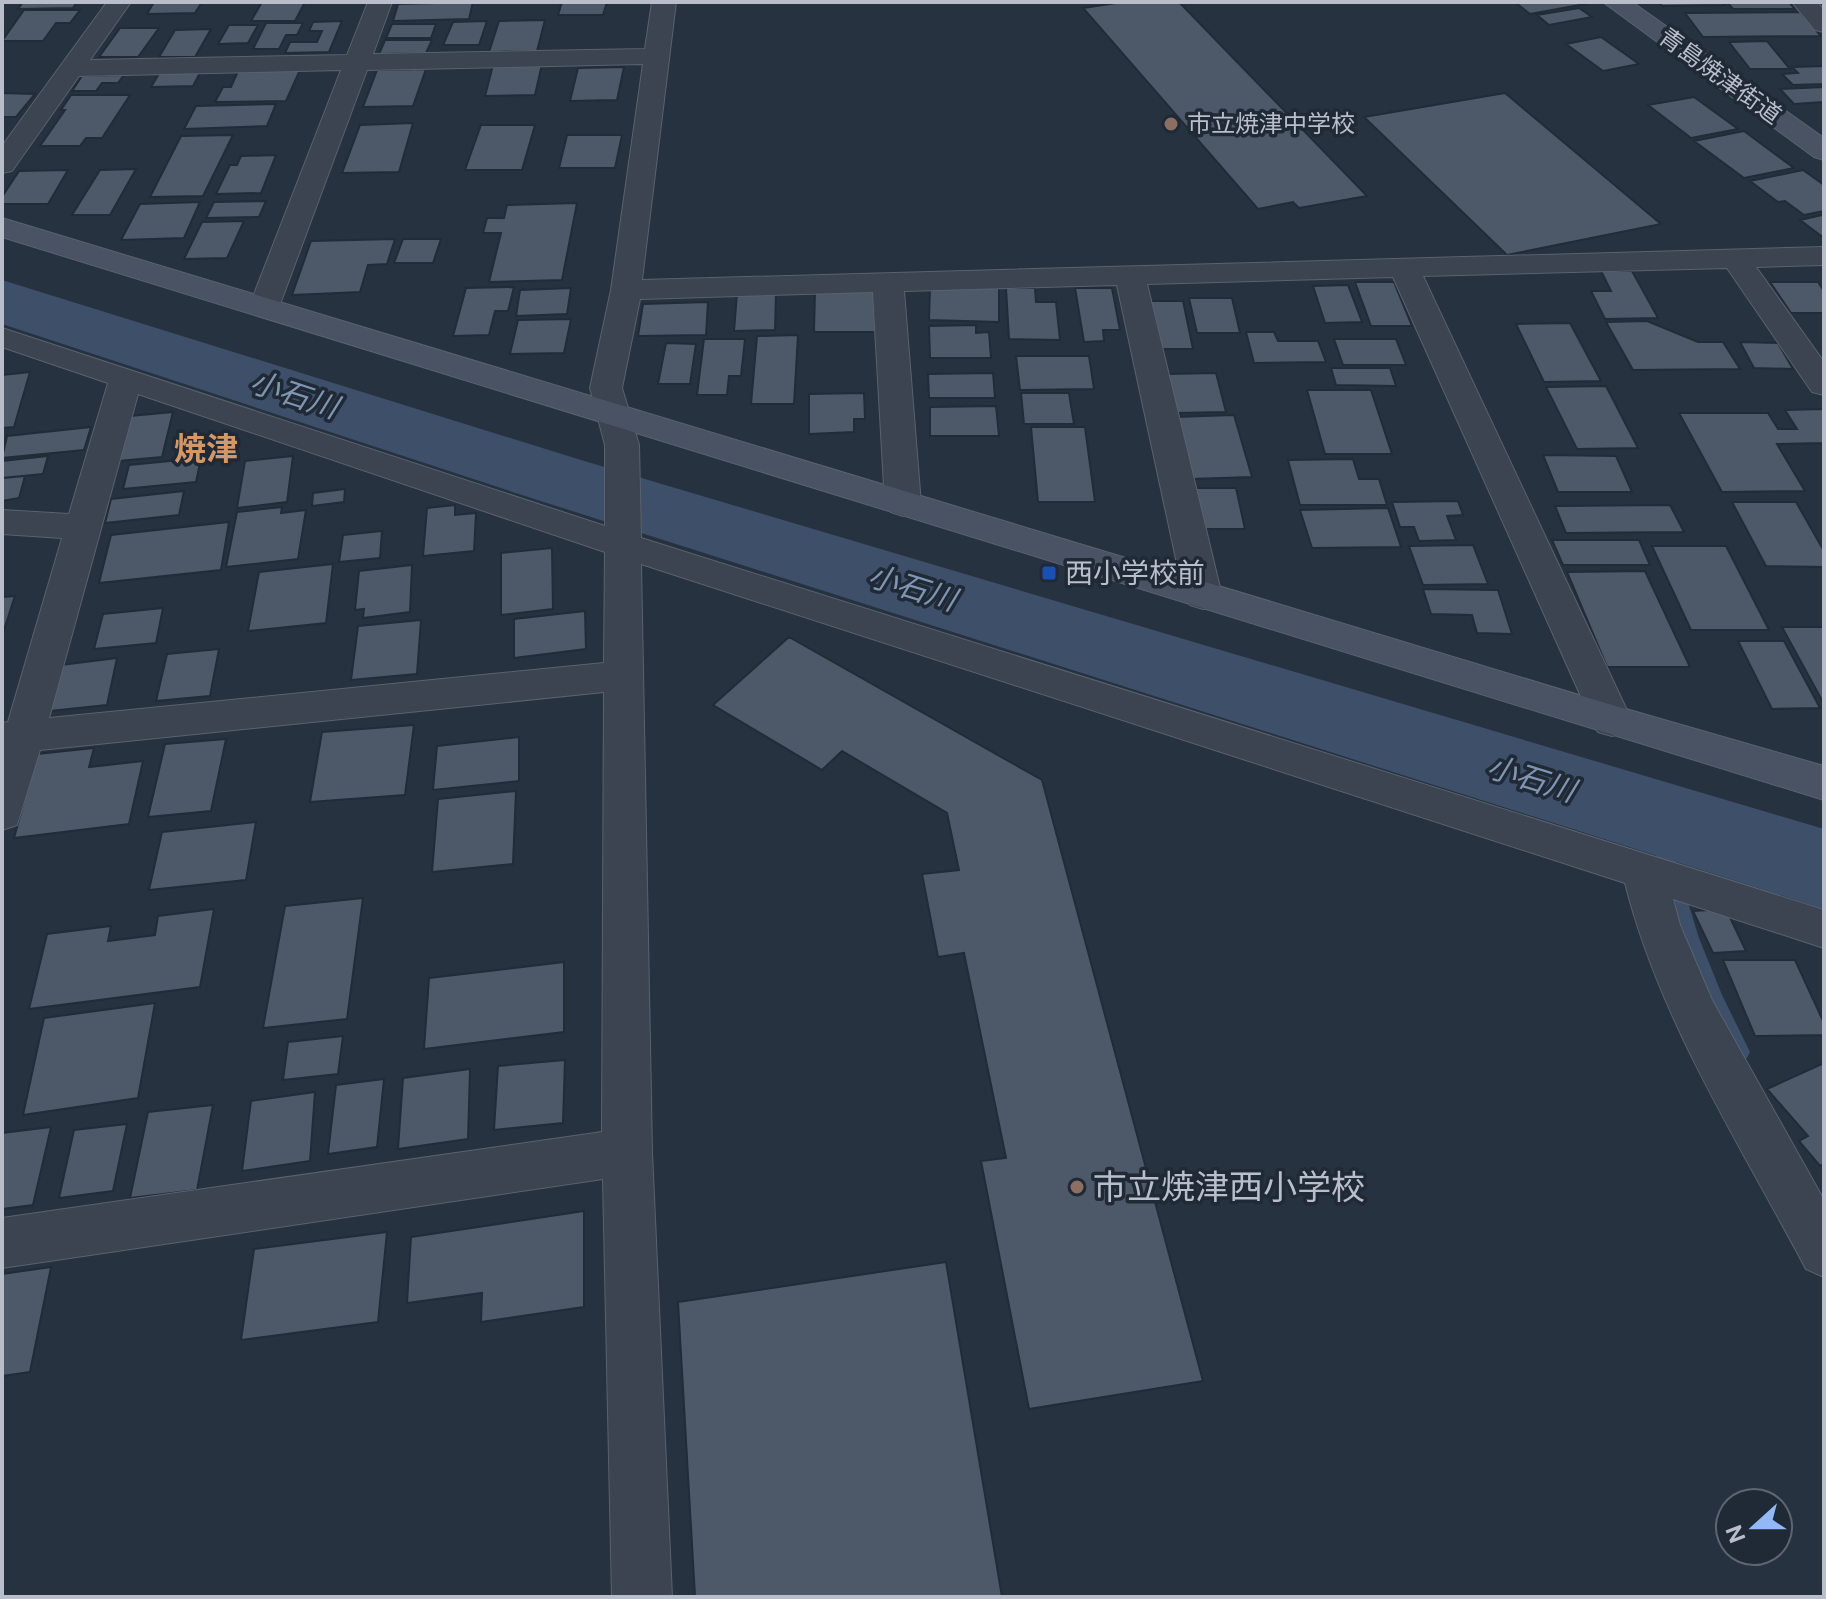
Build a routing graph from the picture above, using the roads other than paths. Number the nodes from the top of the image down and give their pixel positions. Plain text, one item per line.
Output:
1 (119, 2) edge
2 (380, 2) edge
3 (664, 2) edge
4 (1616, 2) edge
5 (1804, 2) edge
6 (1824, 25) edge
7 (657, 56) junction
8 (358, 60) junction
9 (72, 68) junction
10 (1820, 144) edge
11 (2, 165) edge
12 (2, 227) edge
13 (1824, 256) edge
14 (1735, 258) junction
15 (1404, 268) junction
16 (1130, 276) junction
17 (888, 283) junction
18 (626, 290) junction
19 (264, 307) junction
20 (2, 337) edge
21 (126, 377) junction
22 (1824, 385) edge
23 (615, 417) junction
24 (903, 504) junction
25 (2, 522) edge
26 (84, 527) junction
27 (623, 539) junction
28 (1203, 596) junction
29 (625, 675) junction
30 (1612, 721) junction
31 (14, 737) edge
32 (1824, 783) edge
33 (2, 813) edge
34 (1661, 879) junction
35 (1817, 931) edge
36 (627, 1152) junction
37 (2, 1243) edge
38 (1824, 1251) edge
39 (642, 1597) edge

1 - 9 street
2 - 8 street
3 - 7 street
4 - 10 street, 青島焼津街道
5 - 6 street
7 - 8 street
7 - 18 street
8 - 9 street
8 - 19 street
9 - 11 street
12 - 19 street
13 - 14 street
14 - 15 street
14 - 22 street
15 - 16 street
15 - 30 street
16 - 17 street
16 - 28 street
17 - 18 street
17 - 24 street
18 - 23 street
19 - 23 street
20 - 21 street
21 - 26 street
21 - 27 street
23 - 24 street
23 - 27 street
24 - 28 street
25 - 26 street
26 - 31 street
27 - 29 street
27 - 34 street
28 - 30 street
29 - 31 street
29 - 36 street
30 - 32 street
31 - 33 street
34 - 35 street
34 - 38 street
36 - 37 street
36 - 39 street

